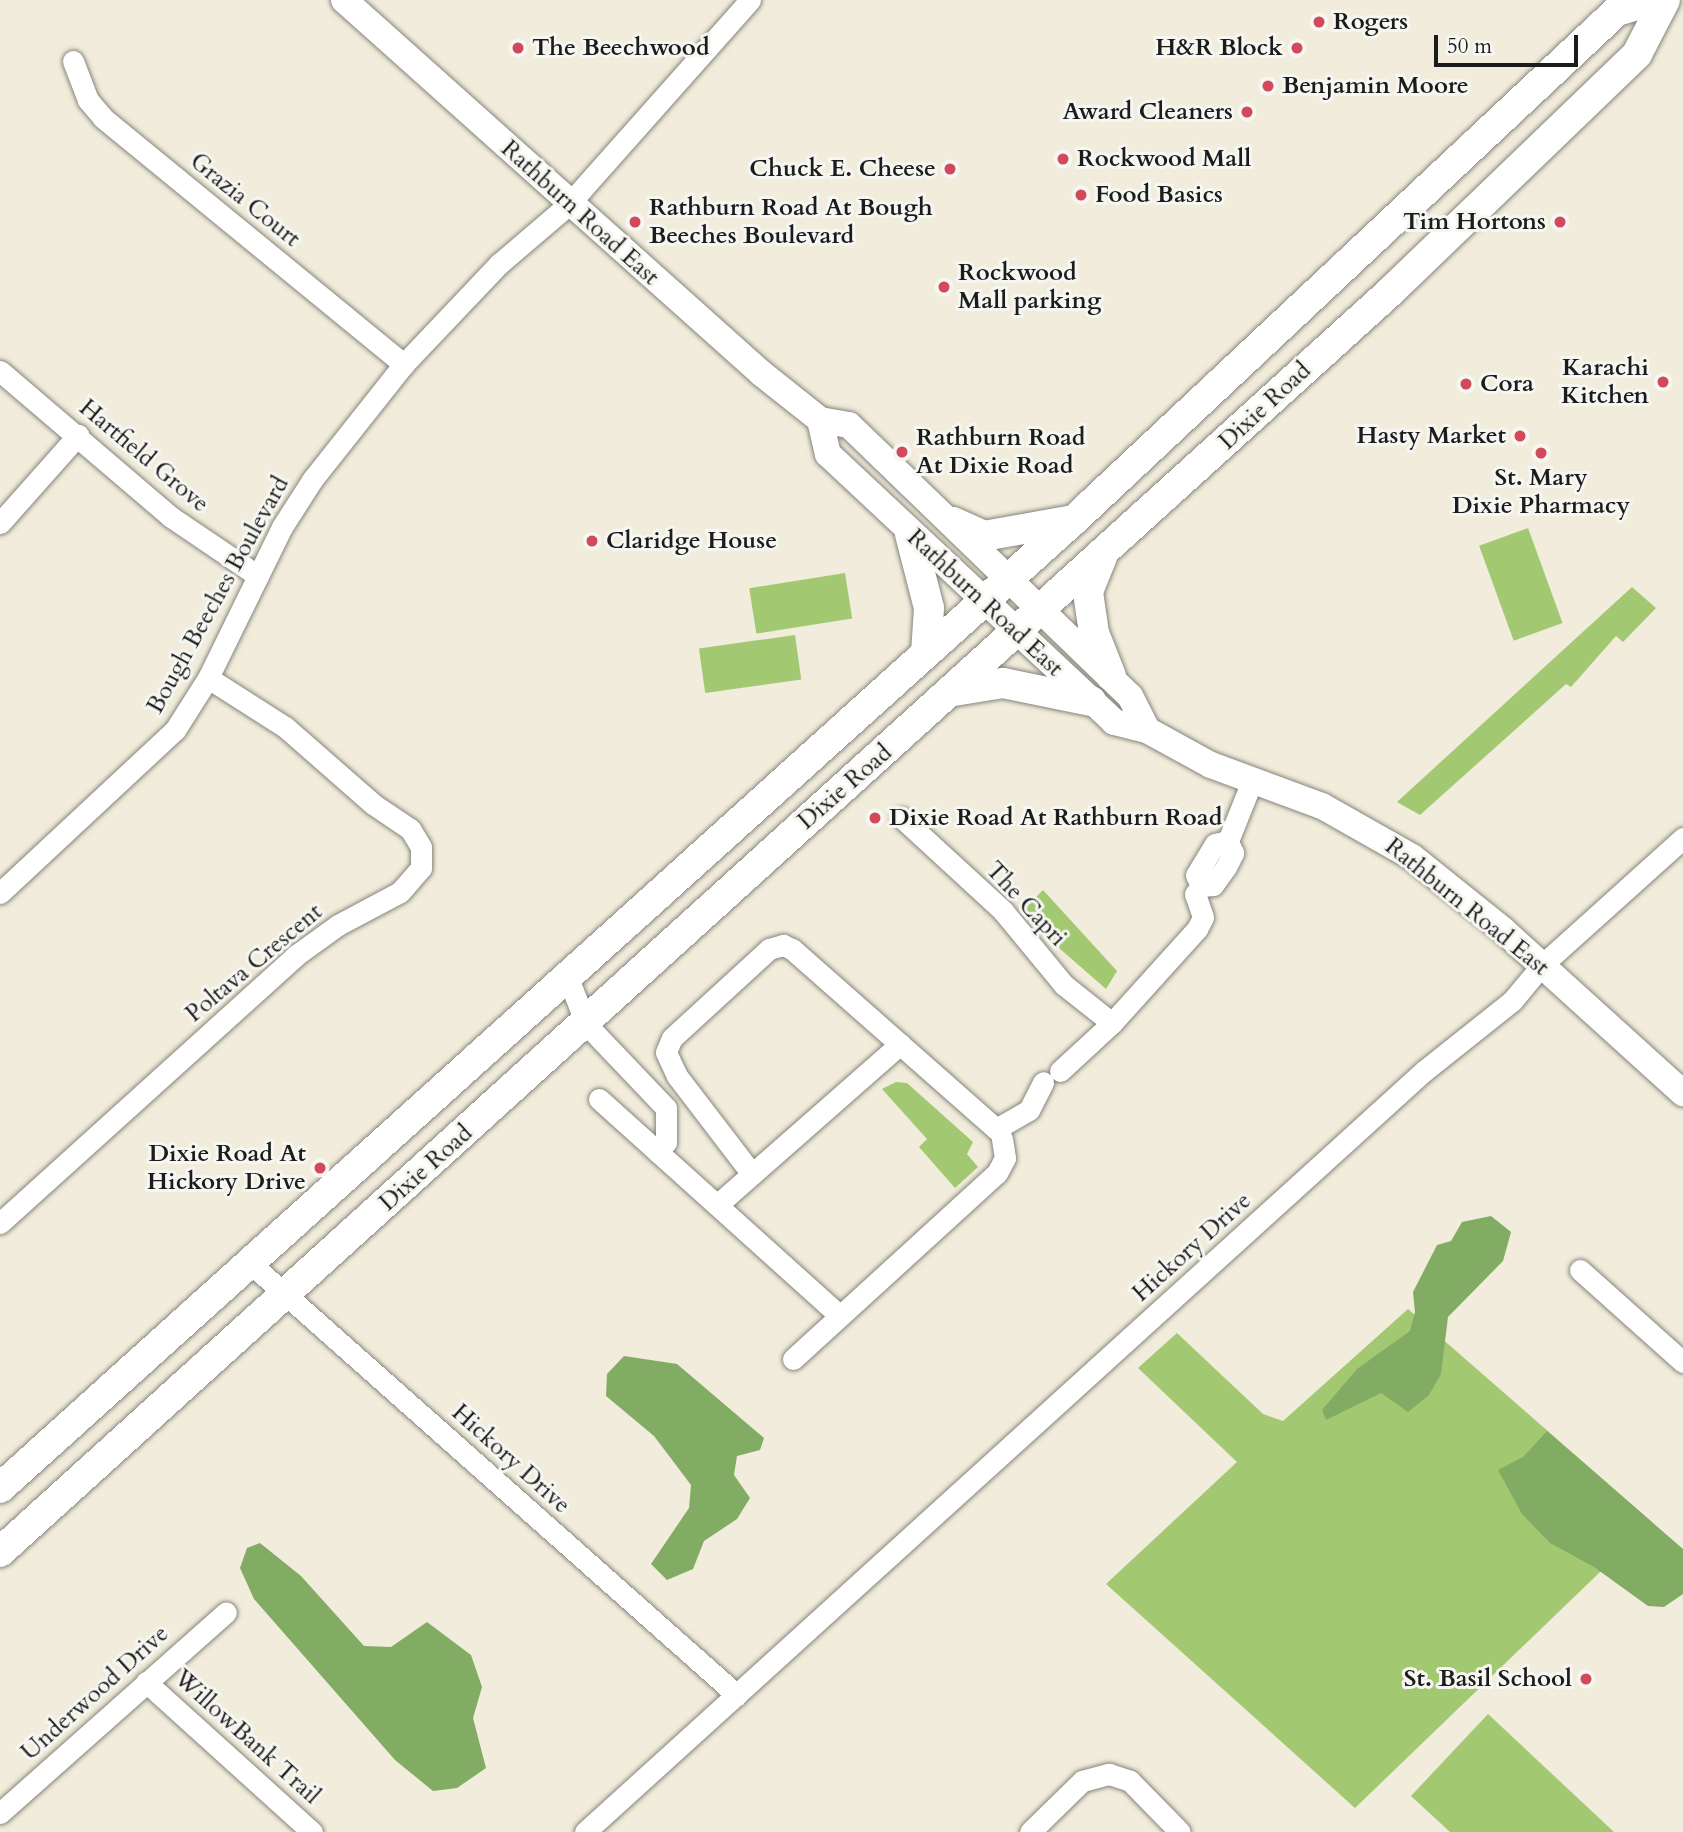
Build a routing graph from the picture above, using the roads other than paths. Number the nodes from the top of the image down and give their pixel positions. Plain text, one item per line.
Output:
1 (344, 0) edge
2 (750, 0) edge
3 (1652, 0) edge
4 (1665, 0) edge
5 (73, 61) dead end
6 (568, 205) junction
7 (404, 364) junction
8 (0, 371) edge
9 (820, 420) junction
10 (78, 435) junction
11 (1074, 520) junction
12 (953, 522) junction
13 (0, 523) edge
14 (910, 534) junction
15 (1104, 554) junction
16 (258, 576) junction
17 (1009, 576) junction
18 (983, 600) junction
19 (1041, 607) junction
20 (1015, 631) junction
21 (926, 653) junction
22 (1111, 676) junction
23 (208, 678) junction
24 (954, 691) junction
25 (1091, 701) junction
26 (1147, 730) junction
27 (1252, 781) junction
28 (902, 818) dead end
29 (1683, 838) edge
30 (0, 893) edge
31 (1542, 965) junction
32 (568, 978) junction
33 (1112, 1023) junction
34 (595, 1031) junction
35 (900, 1044) junction
36 (1683, 1093) edge
37 (599, 1099) dead end
38 (1002, 1138) dead end
39 (658, 1152) junction
40 (752, 1174) junction
41 (717, 1205) junction
42 (0, 1223) edge
43 (250, 1263) junction
44 (1580, 1270) dead end
45 (285, 1294) junction
46 (840, 1316) junction
47 (793, 1359) dead end
48 (1683, 1362) edge
49 (0, 1489) edge
50 (0, 1552) edge
51 (226, 1612) dead end
52 (146, 1682) junction
53 (737, 1695) junction
54 (0, 1814) edge
55 (312, 1832) edge
56 (585, 1832) edge
57 (1030, 1832) edge
58 (1180, 1832) edge

1 - 6 street, Rathburn Road East
2 - 6 street, Bough Beeches Boulevard
3 - 11 main road, Dixie Road
4 - 15 main road, Dixie Road
5 - 7 street, Grazia Court
6 - 7 street, Bough Beeches Boulevard
6 - 9 street, Rathburn Road East
7 - 16 street, Bough Beeches Boulevard
8 - 10 street, Hartfield Grove
9 - 12 street, Rathburn Road East
9 - 14 street, Rathburn Road East
10 - 13 street
10 - 16 street, Hartfield Grove
11 - 12 main road
11 - 17 main road, Dixie Road
12 - 17 street, Rathburn Road East
14 - 18 street, Rathburn Road East
14 - 21 main road
15 - 19 main road, Dixie Road
15 - 22 main road
16 - 23 street, Bough Beeches Boulevard
17 - 18 main road, Dixie Road
17 - 19 street, Rathburn Road East
18 - 20 street, Rathburn Road East
18 - 21 main road, Dixie Road
19 - 20 main road, Dixie Road
19 - 22 street, Rathburn Road East
20 - 24 main road, Dixie Road
20 - 25 street, Rathburn Road East
21 - 32 main road, Dixie Road
22 - 26 street, Rathburn Road East
23 - 30 street, Bough Beeches Boulevard
23 - 42 street, Poltava Crescent
24 - 25 main road
24 - 34 main road, Dixie Road
25 - 26 street, Rathburn Road East
26 - 27 street, Rathburn Road East
27 - 31 street, Rathburn Road East
27 - 33 street
28 - 33 street, The Capri
29 - 31 street, Hickory Drive
31 - 36 street, Rathburn Road East
31 - 53 street, Hickory Drive
32 - 34 street
32 - 43 main road, Dixie Road
33 - 35 street
34 - 39 street
34 - 45 main road, Dixie Road
35 - 40 street
35 - 40 street
37 - 39 street
38 - 46 street
39 - 41 street
40 - 41 street
41 - 46 street
43 - 45 street, Hickory Drive
43 - 49 main road, Dixie Road
44 - 48 street
45 - 50 main road, Dixie Road
45 - 53 street, Hickory Drive
46 - 47 street
51 - 52 street, Underwood Drive
52 - 54 street, Underwood Drive
52 - 55 street, WillowBank Trail
53 - 56 street, Hickory Drive
57 - 58 street

